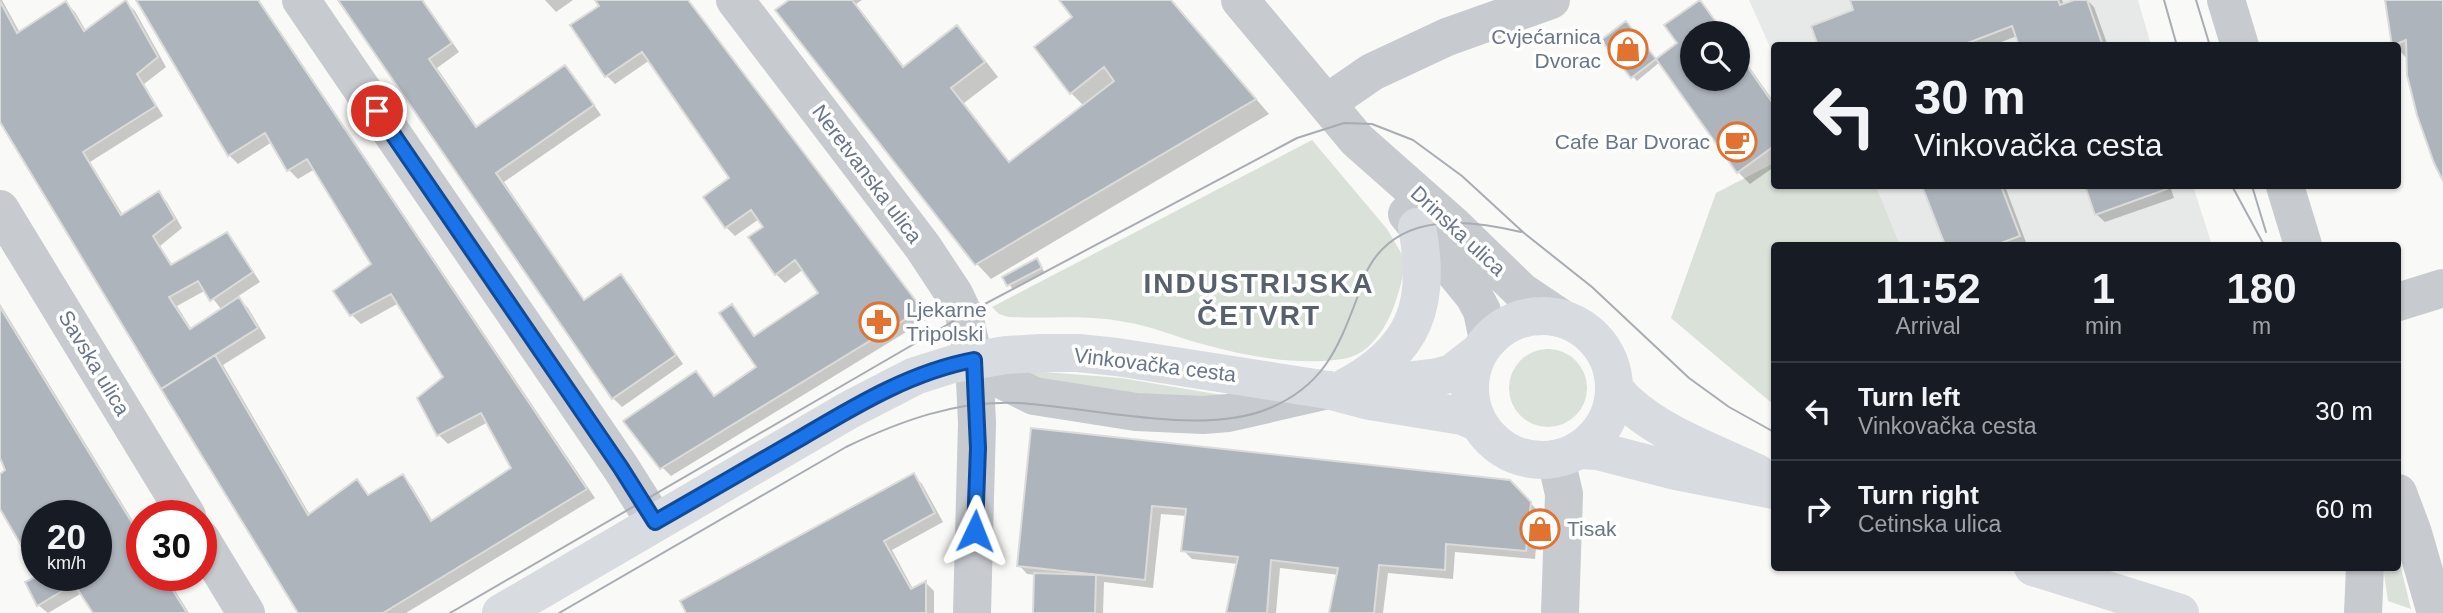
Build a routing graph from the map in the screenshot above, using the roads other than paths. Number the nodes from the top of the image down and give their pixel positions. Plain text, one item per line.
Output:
1 (301, 0) edge
2 (735, 0) edge
3 (1240, 0) edge
4 (1551, 0) edge
5 (2226, 0) edge
6 (2240, 42) edge
7 (1327, 103) junction
8 (1357, 140) junction
9 (2285, 189) edge
10 (0, 209) edge
11 (1417, 227) junction
12 (2302, 242) edge
13 (2443, 288) edge
14 (2401, 301) edge
15 (1561, 318) junction
16 (1484, 346) junction
17 (974, 360) junction
18 (1336, 389) junction
19 (1615, 390) junction
20 (1479, 423) junction
21 (1568, 454) junction
22 (1771, 481) edge
23 (1771, 489) edge
24 (177, 500) edge
25 (2401, 501) edge
26 (655, 522) junction
27 (217, 565) edge
28 (2046, 571) edge
29 (2365, 571) edge
30 (247, 613) edge
31 (501, 613) edge
32 (972, 613) edge
33 (1560, 613) edge
34 (2180, 613) edge
35 (2363, 613) edge
36 (2436, 613) edge

1 - 26 street
2 - 17 street, Neretvanska ulica
3 - 7 street, Drinska ulica
4 - 7 street
5 - 6 street
7 - 8 street, Drinska ulica
8 - 11 street, Drinska ulica
8 - 15 street, Drinska ulica
9 - 12 street
10 - 24 street, Savska ulica
11 - 16 street, Drinska ulica
11 - 18 main road
13 - 14 street
15 - 16 main road
15 - 19 main road
16 - 18 main road, Vinkovačka cesta
16 - 20 main road
17 - 18 main road, Vinkovačka cesta
17 - 18 street
17 - 26 main road, Vinkovačka cesta
17 - 32 street, Neretvanska ulica
18 - 20 main road, Vinkovačka cesta
19 - 21 main road
19 - 22 main road
20 - 21 main road
21 - 23 main road
21 - 33 street
25 - 36 street
26 - 31 main road, Vinkovačka cesta
27 - 30 street
28 - 34 main road
29 - 35 street

